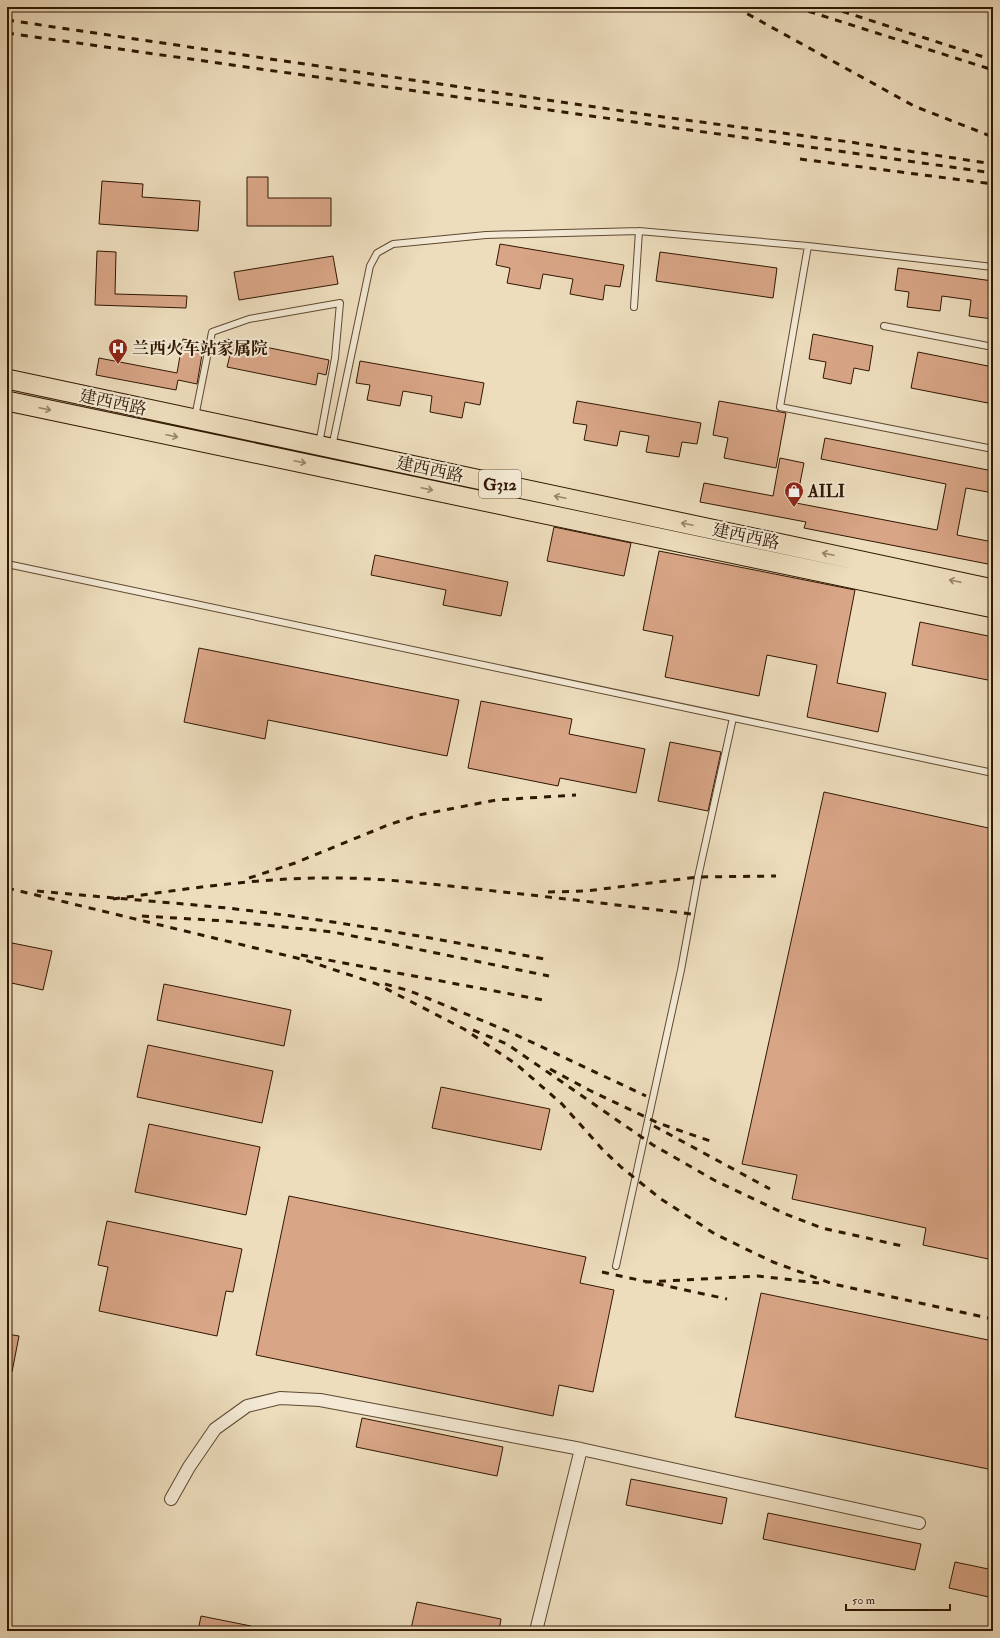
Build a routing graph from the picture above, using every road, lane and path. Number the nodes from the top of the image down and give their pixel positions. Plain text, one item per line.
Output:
1 (639, 231) junction
2 (808, 246) junction
3 (993, 267) edge
4 (634, 307) dead end
5 (884, 326) dead end
6 (993, 347) edge
7 (7, 379) edge
8 (7, 401) edge
9 (195, 419) junction
10 (325, 447) junction
11 (993, 449) edge
12 (7, 564) edge
13 (993, 589) edge
14 (993, 608) edge
15 (733, 718) junction
16 (993, 773) edge
17 (616, 1266) dead end
18 (581, 1449) junction
19 (171, 1500) dead end
20 (919, 1523) dead end
21 (536, 1631) edge

1 - 2 lane
1 - 4 lane
1 - 10 lane
2 - 3 lane
2 - 11 lane
5 - 6 lane
7 - 9 highway, 建西西路 / G312
8 -> 14 highway, 建西西路 / G312
9 - 10 highway, 建西西路 / G312
9 - 10 lane
13 -> 10 highway, 建西西路 / G312
12 - 15 lane
15 - 16 lane
15 - 17 lane
18 - 19 street
18 - 20 street
18 - 21 street

